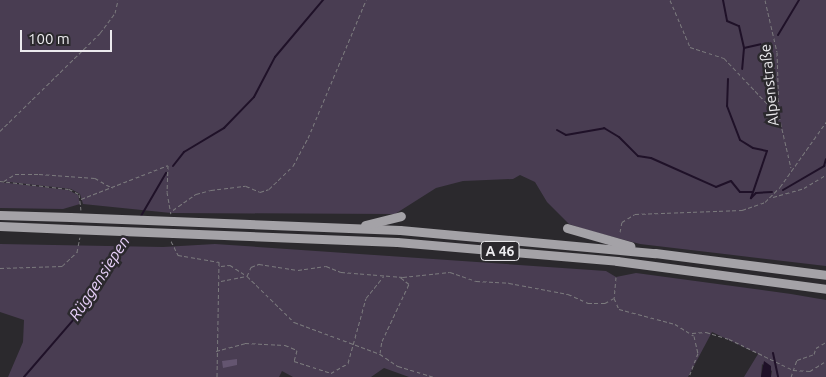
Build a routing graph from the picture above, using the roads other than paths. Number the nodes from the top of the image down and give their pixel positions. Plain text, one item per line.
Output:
1 (0, 215) edge
2 (401, 216) dead end
3 (0, 226) edge
4 (308, 226) junction
5 (567, 228) dead end
6 (655, 253) junction
7 (826, 276) edge
8 (826, 289) edge

1 - 4 highway, A 46, bridge
2 - 4 highway
3 - 8 highway, A 46, bridge
4 - 6 highway, A 46
5 - 6 highway
6 - 7 highway, A 46

